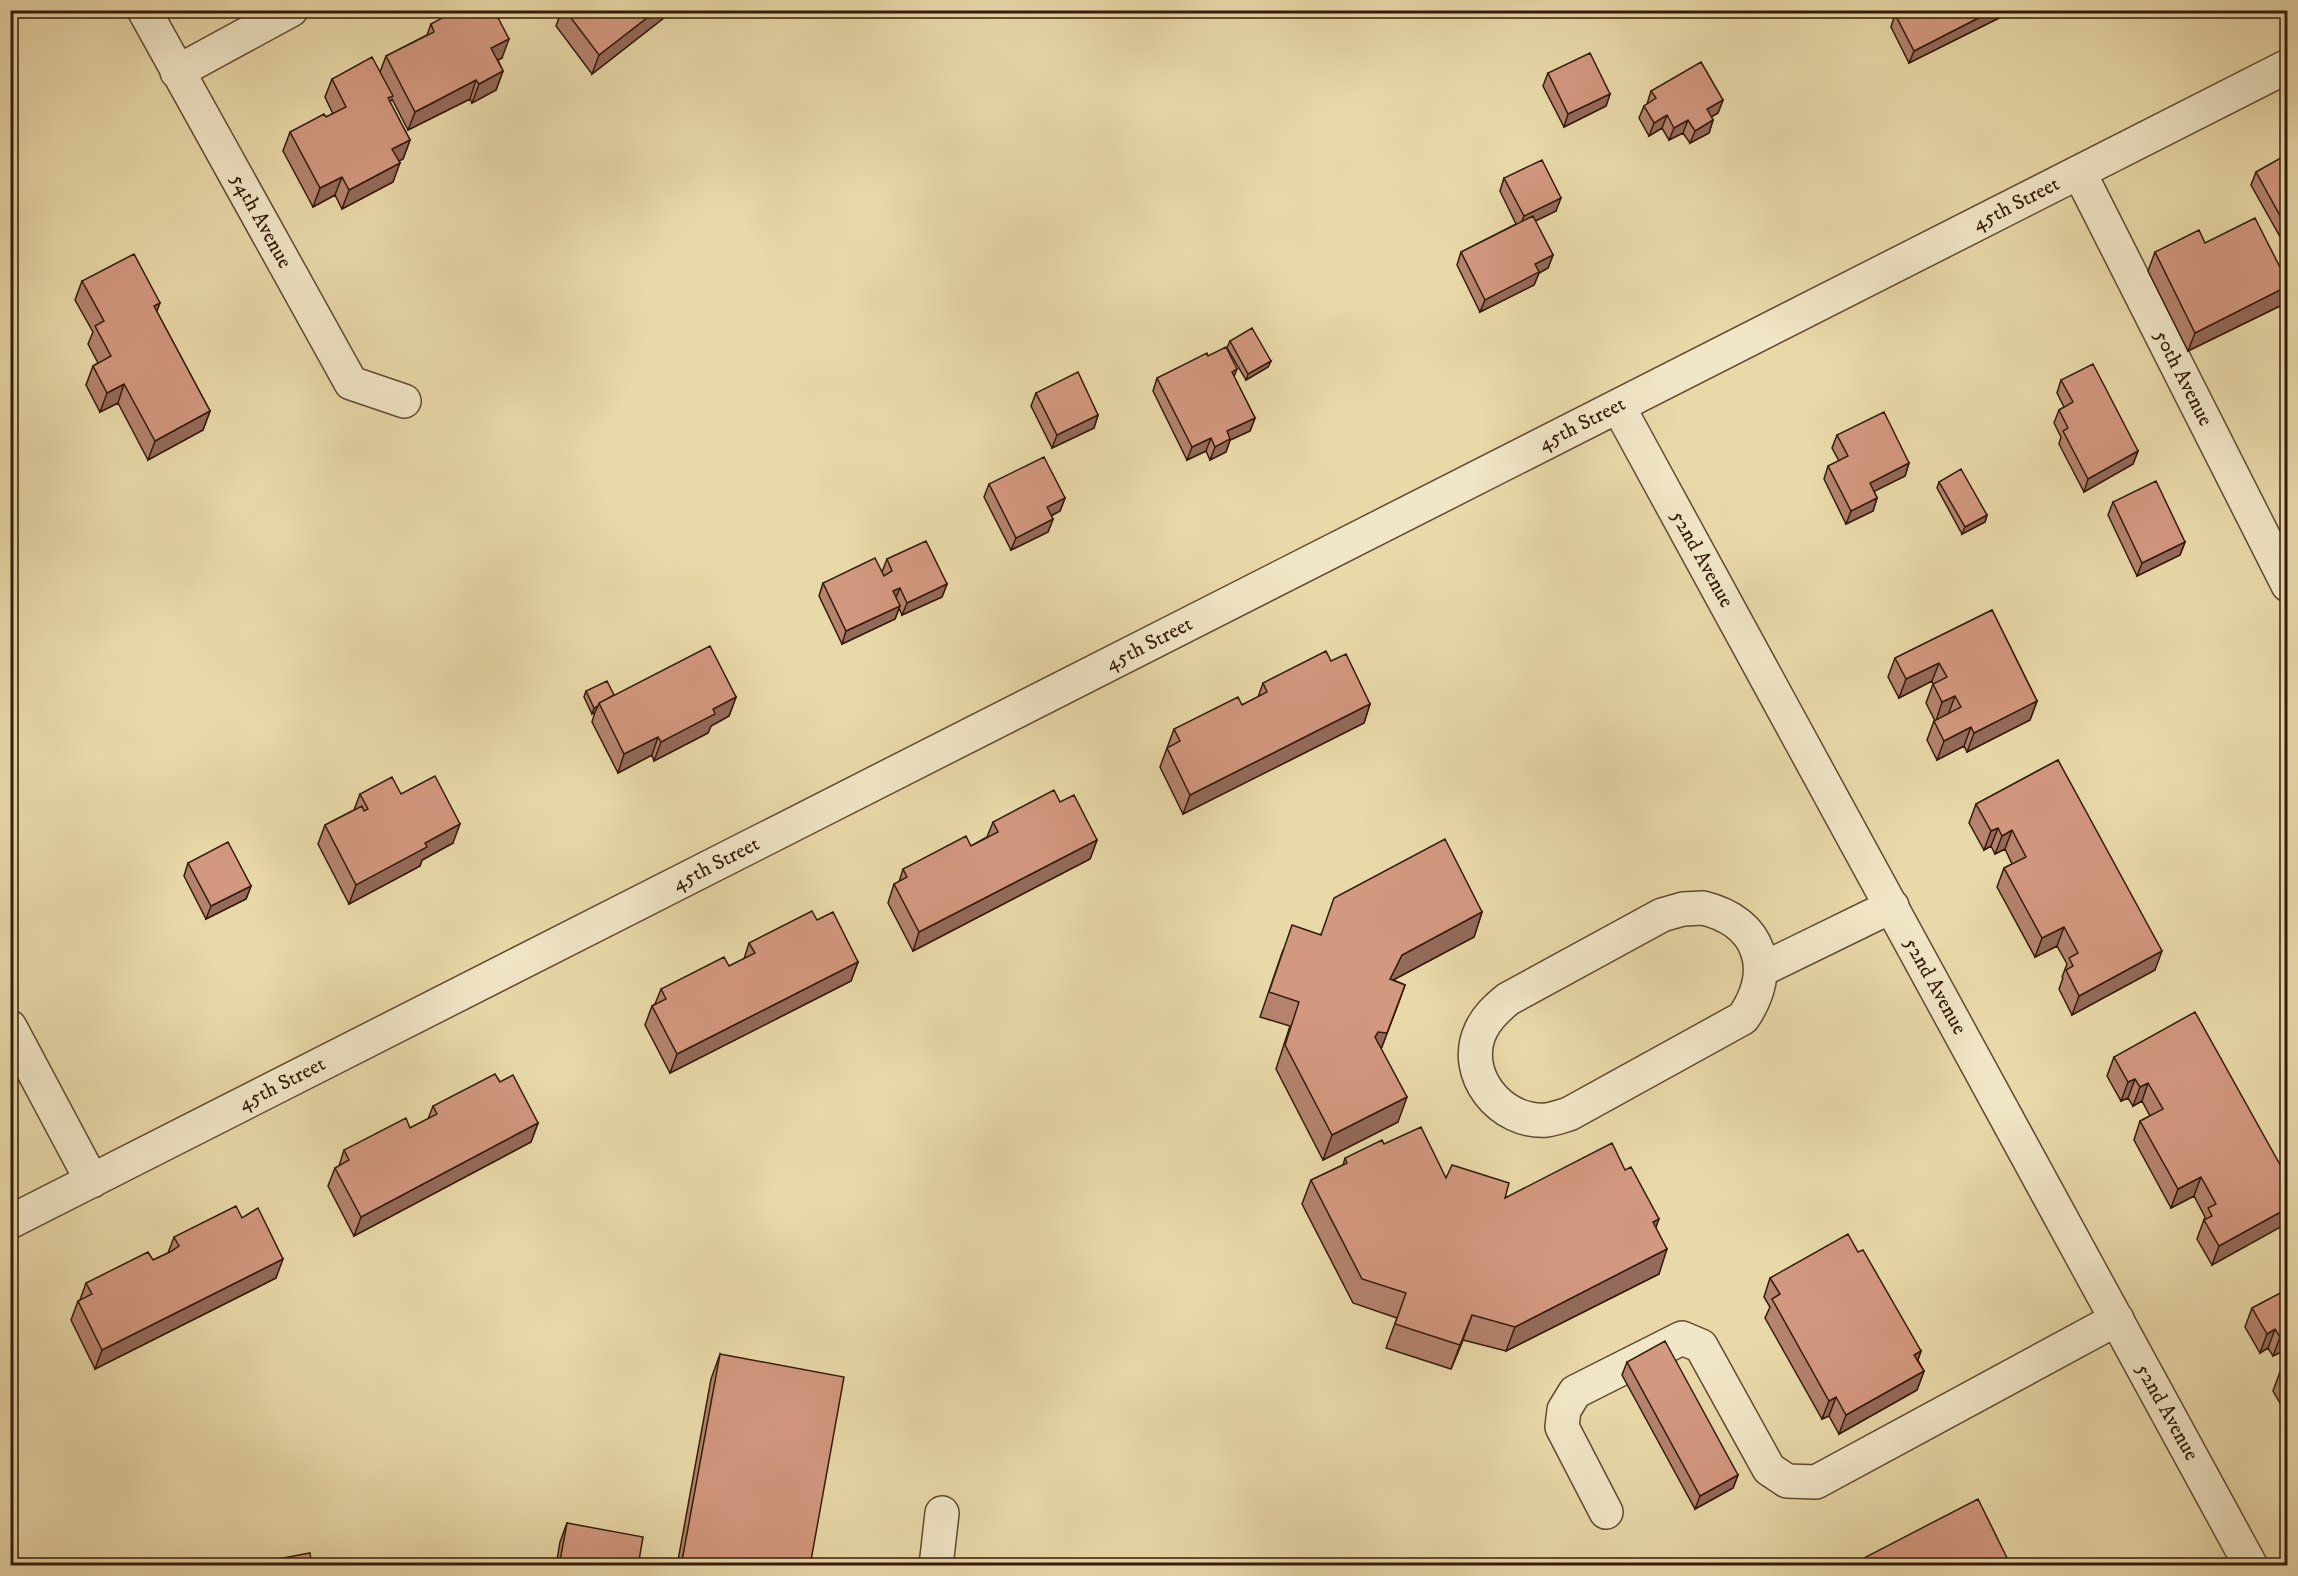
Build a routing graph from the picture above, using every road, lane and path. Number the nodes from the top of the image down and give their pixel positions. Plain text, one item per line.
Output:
1 (144, 10) edge
2 (291, 10) edge
3 (2288, 66) edge
4 (177, 72) junction
5 (2079, 172) junction
6 (404, 401) dead end
7 (1618, 406) junction
8 (2288, 585) edge
9 (1892, 906) junction
10 (1761, 970) junction
11 (10, 1027) edge
12 (92, 1181) junction
13 (10, 1222) edge
14 (2117, 1319) junction
15 (1606, 1512) dead end
16 (942, 1513) dead end
17 (936, 1566) edge
18 (2251, 1566) edge

1 - 4 street, 54th Avenue
2 - 4 street
3 - 5 street, 45th Street
4 - 6 street, 54th Avenue
5 - 7 street, 45th Street
5 - 8 street, 50th Avenue
7 - 9 street, 52nd Avenue
7 - 12 street, 45th Street
9 - 10 street
9 - 14 street, 52nd Avenue
10 - 10 street
11 - 12 street
12 - 13 street, 45th Street
14 - 15 street
14 - 18 street, 52nd Avenue
16 - 17 street

